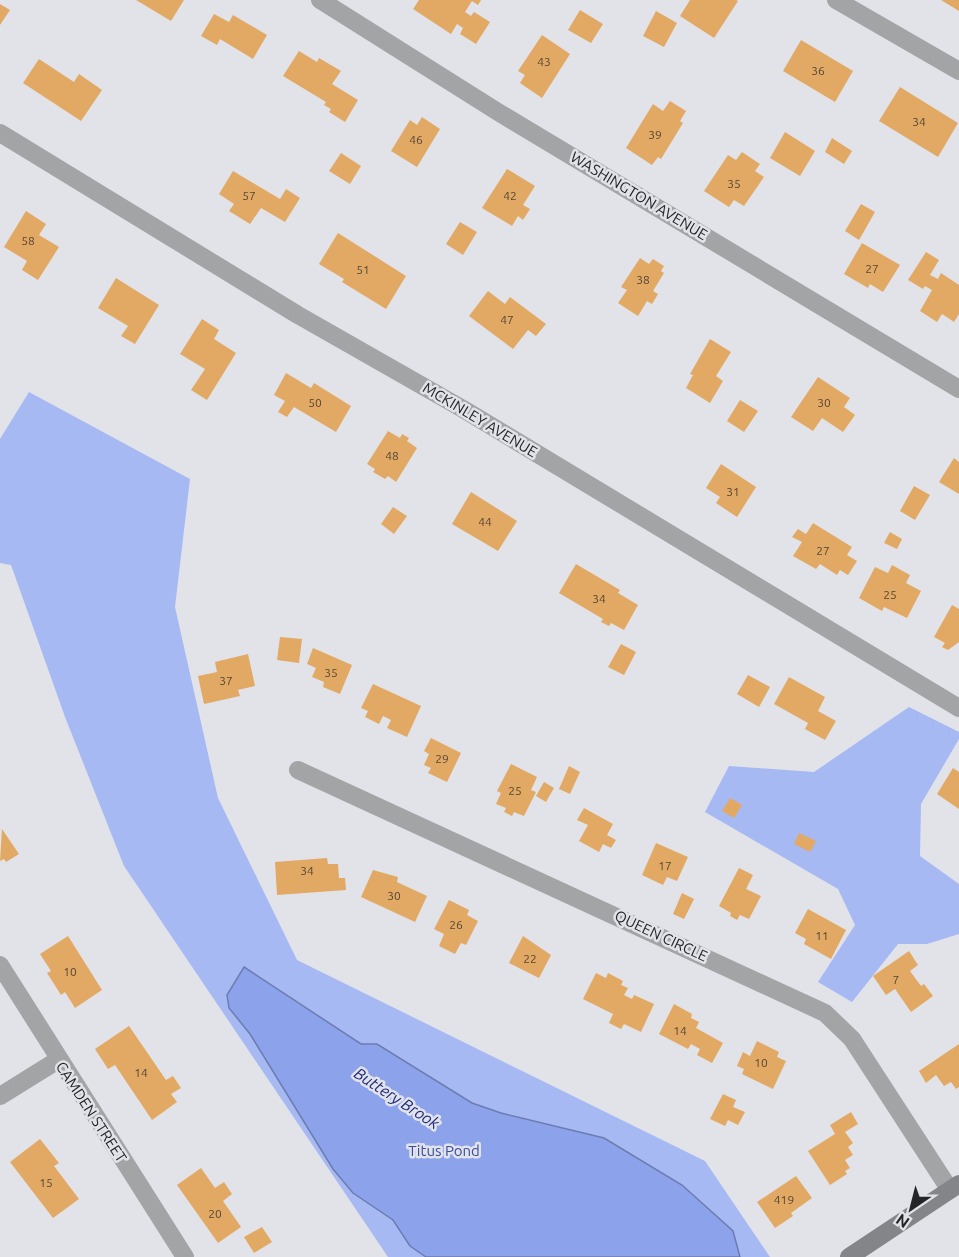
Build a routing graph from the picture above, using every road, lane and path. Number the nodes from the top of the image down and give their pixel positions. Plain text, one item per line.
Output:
1 (320, 0) edge
2 (836, 0) edge
3 (959, 71) edge
4 (0, 133) edge
5 (959, 389) edge
6 (959, 708) edge
7 (298, 770) dead end
8 (0, 965) edge
9 (58, 1060) junction
10 (0, 1096) edge
11 (954, 1187) edge
12 (184, 1257) edge
13 (849, 1257) edge

1 - 5 street, WASHINGTON AVENUE
2 - 3 street
4 - 6 street, MCKINLEY AVENUE
7 - 11 street, QUEEN CIRCLE
8 - 9 street, CAMDEN STREET
9 - 10 street
9 - 12 street, CAMDEN STREET
11 - 13 main road

